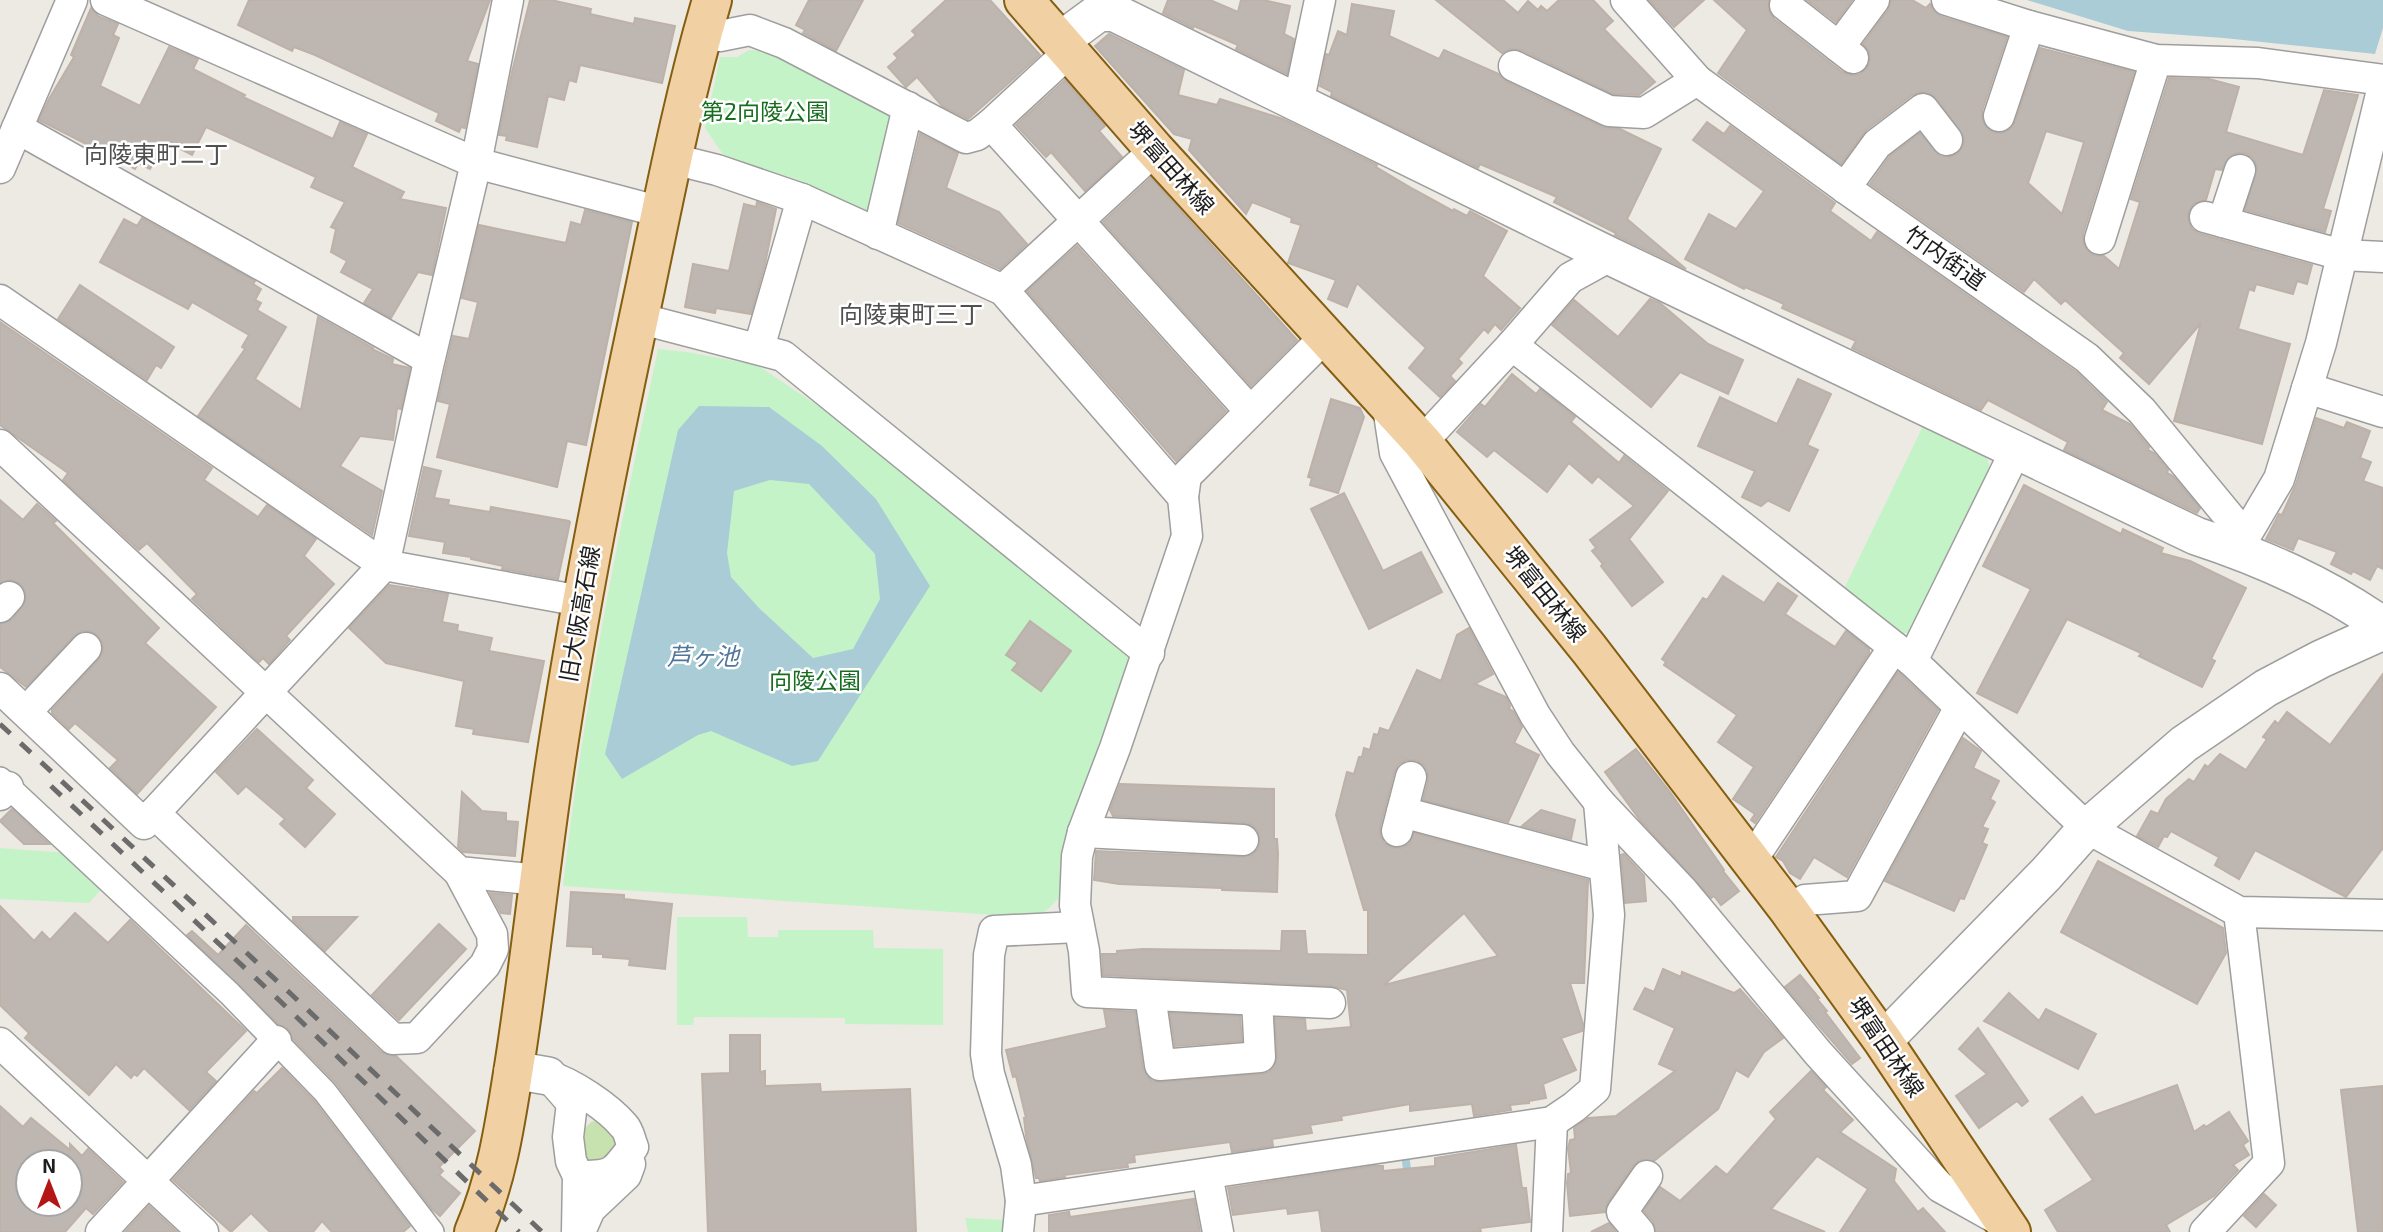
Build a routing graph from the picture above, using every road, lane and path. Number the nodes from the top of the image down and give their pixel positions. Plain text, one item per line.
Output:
1 (72, 0) edge
2 (106, 0) edge
3 (508, 0) edge
4 (1024, 0) edge
5 (1320, 0) edge
6 (1626, 0) edge
7 (1874, 0) edge
8 (1947, 0) edge
9 (1785, 5) dead end
10 (1097, 6) edge
11 (707, 16) edge
12 (2029, 26) junction
13 (1064, 47) junction
14 (2156, 60) junction
15 (1514, 66) dead end
16 (1697, 80) junction
17 (2383, 80) edge
18 (2383, 86) edge
19 (1298, 104) junction
20 (908, 107) junction
21 (1999, 116) dead end
22 (992, 124) junction
23 (17, 128) junction
24 (1947, 140) dead end
25 (1155, 150) junction
26 (673, 159) junction
27 (476, 163) junction
28 (0, 168) edge
29 (2240, 170) dead end
30 (1845, 188) junction
31 (802, 199) junction
32 (661, 212) junction
33 (1078, 219) junction
34 (878, 234) junction
35 (2099, 239) dead end
36 (2342, 255) junction
37 (1610, 256) junction
38 (2383, 257) edge
39 (1003, 290) junction
40 (0, 300) edge
41 (638, 318) junction
42 (1325, 337) junction
43 (1512, 345) junction
44 (759, 348) junction
45 (429, 359) junction
46 (2307, 388) junction
47 (1388, 407) junction
48 (1250, 411) junction
49 (2383, 412) edge
50 (1422, 442) junction
51 (0, 445) edge
52 (2016, 450) junction
53 (1184, 497) junction
54 (2241, 543) junction
55 (384, 565) junction
56 (581, 601) junction
57 (2383, 628) edge
58 (86, 648) dead end
59 (1149, 653) junction
60 (1903, 654) junction
61 (0, 688) edge
62 (266, 693) junction
63 (1960, 707) junction
64 (26, 712) junction
65 (1411, 777) dead end
66 (3, 787) edge
67 (1599, 802) junction
68 (154, 813) junction
69 (2087, 828) junction
70 (1083, 832) junction
71 (1243, 840) dead end
72 (1751, 861) junction
73 (1604, 866) junction
74 (459, 872) junction
75 (540, 880) junction
76 (1788, 909) junction
77 (2239, 912) junction
78 (2383, 915) edge
79 (1078, 927) junction
80 (1150, 995) junction
81 (1257, 1000) junction
82 (1330, 1003) dead end
83 (276, 1041) junction
84 (1883, 1041) junction
85 (0, 1043) edge
86 (531, 1073) junction
87 (1552, 1122) junction
88 (633, 1147) junction
89 (1208, 1174) junction
90 (578, 1176) junction
91 (1647, 1176) dead end
92 (148, 1181) junction
93 (1021, 1201) junction
94 (2008, 1228) edge
95 (101, 1232) edge
96 (203, 1232) edge
97 (432, 1232) edge
98 (474, 1232) edge
99 (579, 1232) edge
100 (1018, 1232) edge
101 (1218, 1232) edge
102 (1547, 1232) edge
103 (1639, 1232) edge
104 (2205, 1232) edge

1 - 23 street
2 - 27 street
3 - 27 street
4 - 13 main road, 堺富田林線
5 - 19 street
6 - 16 street, 竹内街道
7 - 9 street
8 - 12 street
10 - 13 street
10 - 19 street
11 - 20 street
11 - 26 main road, 旧大阪高石線
12 - 14 street
12 - 21 street
13 - 22 street
13 - 25 main road, 堺富田林線
14 - 17 street
14 - 35 street
15 - 16 street
16 - 30 street, 竹内街道
18 - 36 street
19 - 37 street
20 - 22 street
20 - 34 street
22 - 33 street
23 - 28 street
23 - 45 street
24 - 30 street
25 - 33 street
25 - 42 main road, 堺富田林線
26 - 31 street
26 - 32 main road, 旧大阪高石線
27 - 32 street
27 - 45 street
29 - 36 street
30 - 54 street, 竹内街道
31 - 34 street
31 - 44 street
32 - 41 main road, 旧大阪高石線
33 - 39 street
33 - 48 street
34 - 39 street
36 - 38 street
36 - 46 street
37 - 43 street
37 - 52 street
39 - 53 street
40 - 55 street
41 - 44 street
41 - 56 main road, 旧大阪高石線
42 - 47 main road, 堺富田林線
42 - 48 street
43 - 50 street
43 - 60 street
44 - 59 street
45 - 55 street
46 - 49 street
46 - 54 street
47 - 50 main road, 堺富田林線
47 - 67 street
48 - 53 street
50 - 72 main road, 堺富田林線
51 - 62 street
52 - 54 street
52 - 60 street
53 - 59 street
54 - 57 street
55 - 56 street
55 - 62 street
56 - 75 main road, 旧大阪高石線
57 - 69 street
58 - 64 street
59 - 70 street
60 - 63 street
60 - 72 street
61 - 64 street
62 - 68 street
62 - 74 street
63 - 69 street
63 - 76 street
64 - 68 street
65 - 73 street
66 - 83 street
67 - 73 street
67 - 94 street
68 - 74 street
69 - 77 street
69 - 84 street
70 - 71 street
70 - 79 street
72 - 76 main road, 堺富田林線
73 - 87 street
74 - 75 street
75 - 86 main road, 旧大阪高石線
76 - 84 main road, 堺富田林線
77 - 78 street
77 - 104 street
79 - 80 street
79 - 93 street
80 - 81 street
80 - 81 street
81 - 82 street
83 - 92 street
83 - 97 street
84 - 94 main road, 堺富田林線
85 - 92 street
86 - 88 street
86 - 90 street
86 - 98 main road, 旧大阪高石線
87 - 89 street
87 - 102 street
88 - 90 street
88 - 99 street
89 - 93 street
89 - 101 street
90 - 99 street
91 - 103 street
92 - 95 street
92 - 96 street
93 - 100 street

